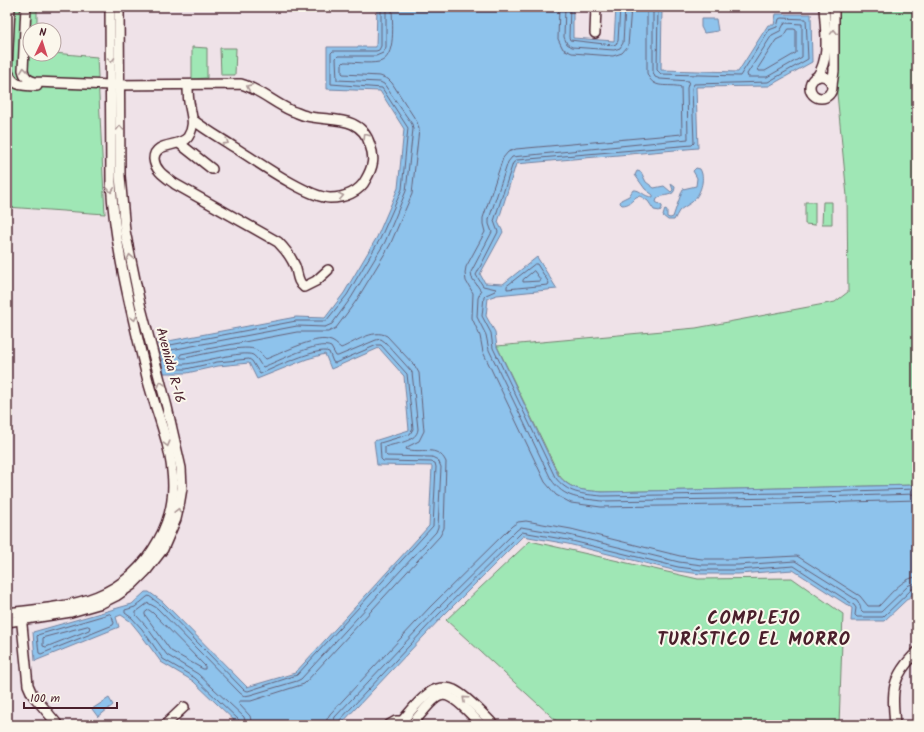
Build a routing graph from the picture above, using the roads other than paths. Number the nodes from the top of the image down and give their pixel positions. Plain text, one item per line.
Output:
1 (10, 7) edge
2 (26, 7) edge
3 (110, 7) edge
4 (119, 7) edge
5 (596, 7) edge
6 (824, 7) edge
7 (834, 7) edge
8 (595, 34) dead end
9 (115, 43) junction
10 (830, 56) junction
11 (8, 76) edge
12 (817, 76) junction
13 (188, 85) junction
14 (832, 85) junction
15 (114, 86) junction
16 (193, 120) junction
17 (179, 143) junction
18 (212, 169) dead end
19 (328, 270) dead end
20 (7, 613) edge
21 (21, 616) junction
22 (7, 622) edge
23 (917, 652) edge
24 (184, 707) dead end
25 (404, 723) edge
26 (58, 725) edge
27 (165, 725) edge
28 (389, 725) edge
29 (412, 725) edge
30 (481, 725) edge
31 (494, 725) edge
32 (895, 725) edge

1 - 11 street
15 -> 2 street
3 - 9 street, Avenida R-16
4 - 9 street, Avenida R-16
5 - 8 street
6 - 10 street
10 -> 7 street
9 - 15 street, Avenida R-16
10 - 12 street
10 - 14 street
11 - 15 street
12 - 14 street
12 - 14 street
13 - 15 street
13 - 16 street
16 -> 13 street
15 - 21 street, Avenida R-16
16 - 17 street
17 - 18 street
17 - 19 street
20 - 21 street, Avenida R-16
21 - 22 street, Avenida R-16
21 - 26 street
23 - 32 street
24 - 27 street
25 - 28 street
31 -> 25 street
29 - 30 street

